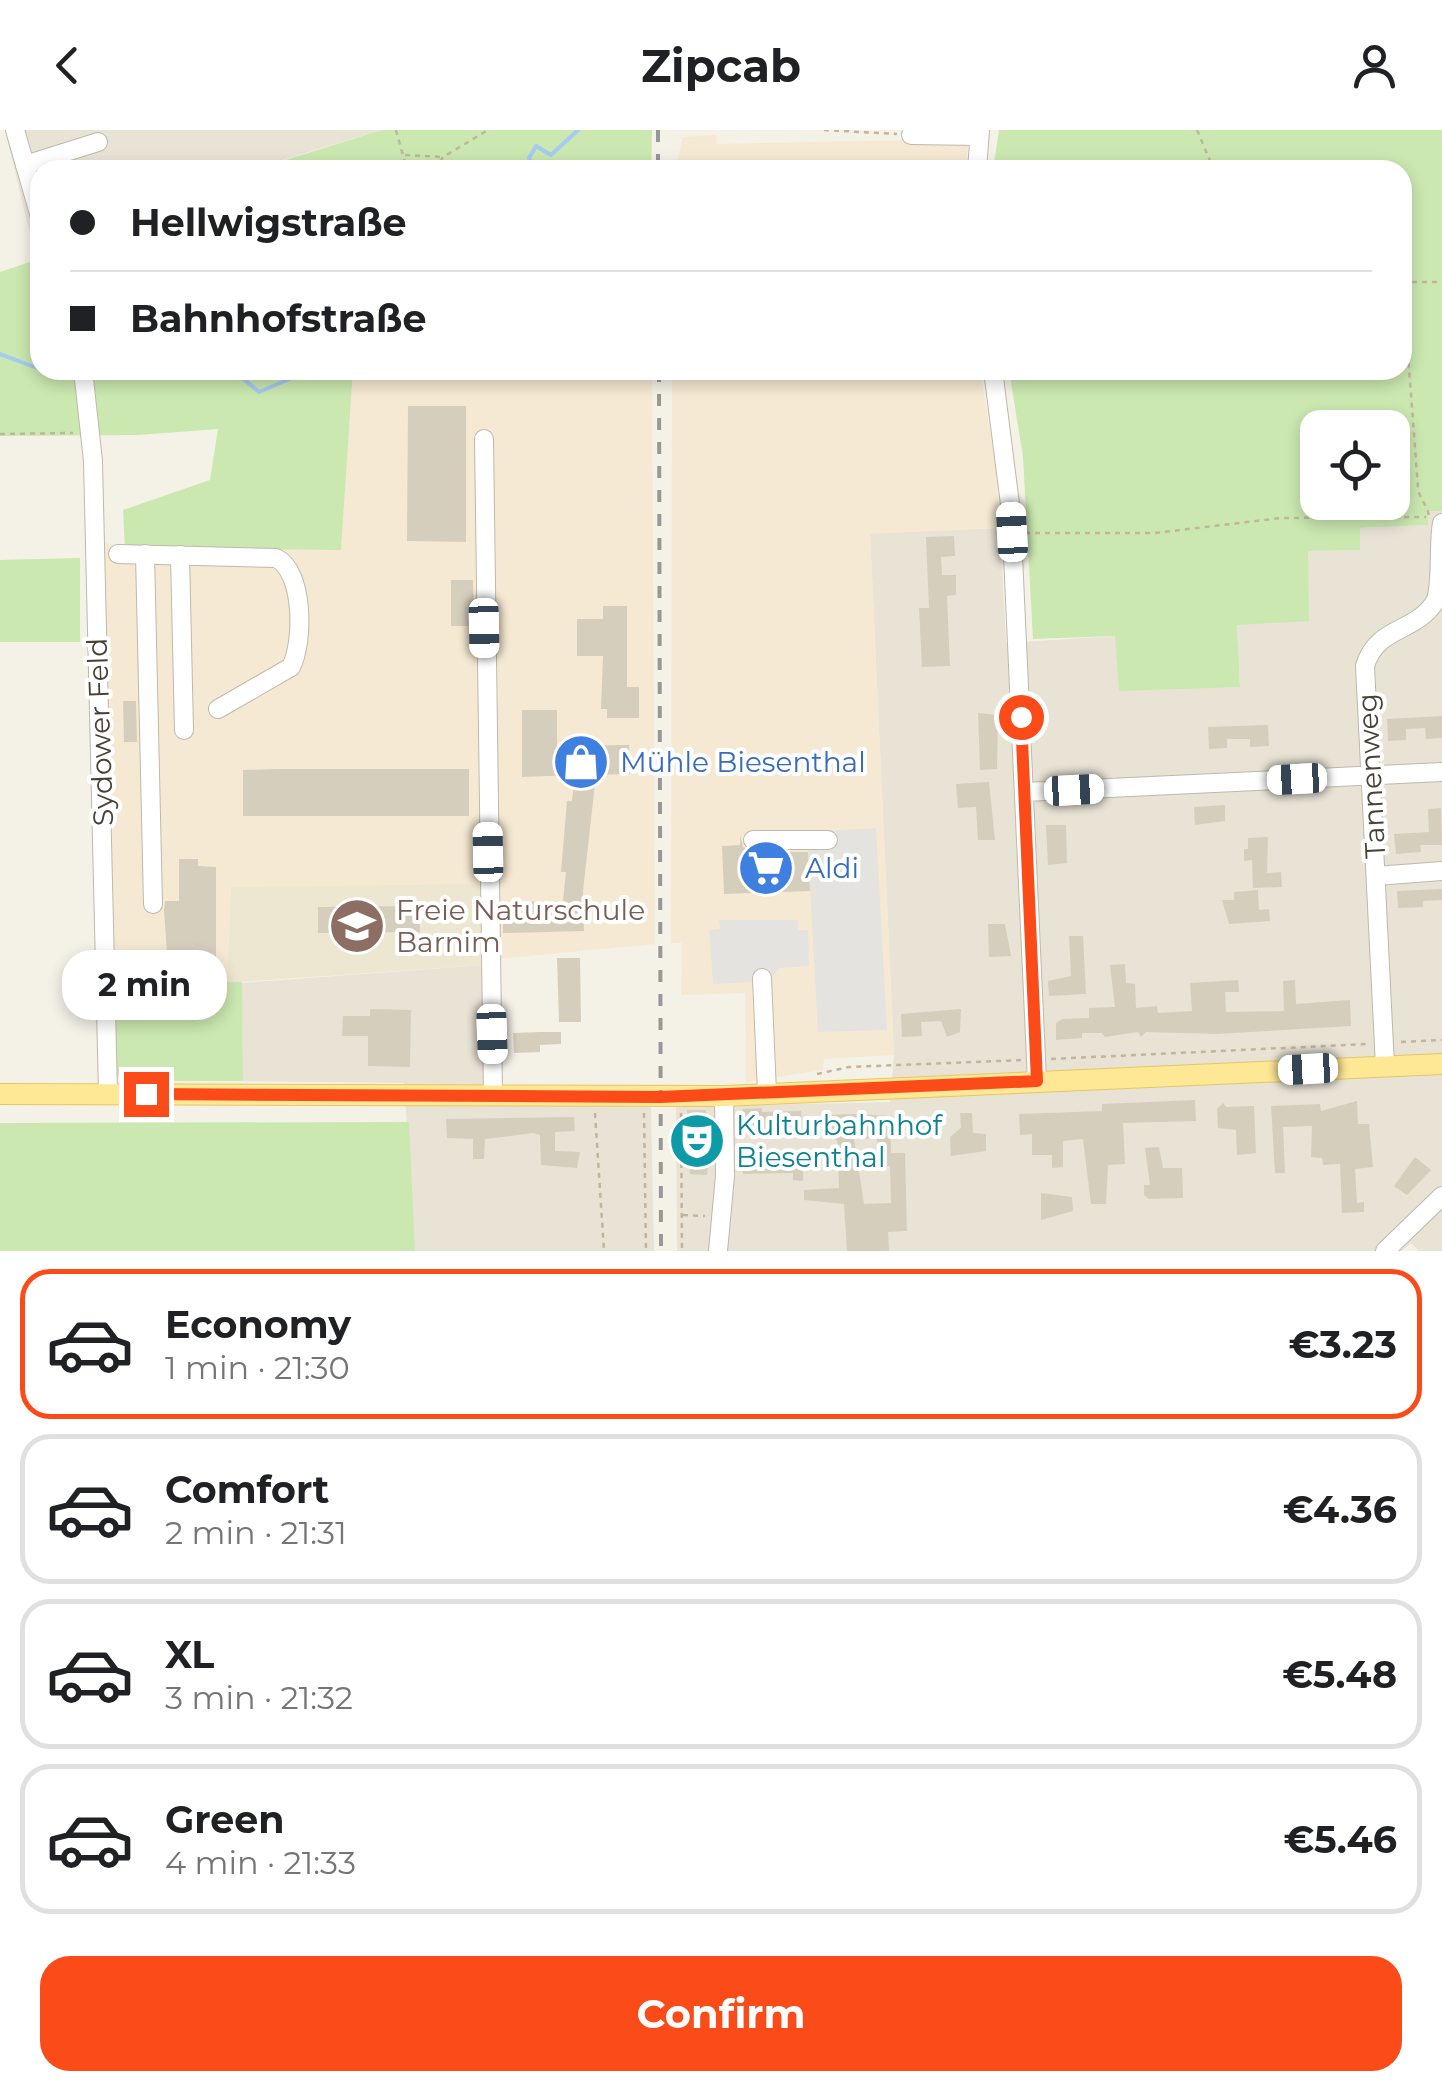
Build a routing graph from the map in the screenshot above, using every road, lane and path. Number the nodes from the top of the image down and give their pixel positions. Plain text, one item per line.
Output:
1 (15, 130) edge
2 (396, 130) edge
3 (488, 130) edge
4 (824, 130) edge
5 (1197, 130) edge
6 (980, 133) edge
7 (911, 135) joint
8 (98, 142) dead end
9 (403, 155) junction
10 (444, 157) junction
11 (41, 160) edge
12 (404, 160) edge
13 (442, 160) edge
14 (978, 160) edge
15 (1210, 160) edge
16 (30, 163) edge
17 (25, 165) junction
18 (30, 182) edge
19 (1412, 282) edge
20 (1442, 282) edge
21 (85, 380) edge
22 (994, 380) edge
23 (1409, 380) edge
24 (74, 433) dead end
25 (0, 434) edge
26 (484, 439) dead end
27 (1437, 522) edge
28 (1012, 532) junction
29 (118, 554) dead end
30 (145, 554) junction
31 (180, 555) junction
32 (218, 710) dead end
33 (184, 730) dead end
34 (1442, 772) edge
35 (1372, 776) junction
36 (1025, 792) junction
37 (753, 840) dead end
38 (828, 840) dead end
39 (1442, 871) edge
40 (1376, 876) junction
41 (153, 904) dead end
42 (762, 978) dead end
43 (1442, 1040) edge
44 (1384, 1043) junction
45 (1442, 1064) edge
46 (1386, 1066) junction
47 (1036, 1071) junction
48 (802, 1077) dead end
49 (767, 1092) junction
50 (0, 1094) edge
51 (108, 1094) junction
52 (493, 1096) junction
53 (596, 1096) junction
54 (682, 1096) junction
55 (724, 1096) junction
56 (644, 1097) junction
57 (1442, 1196) edge
58 (682, 1214) junction
59 (721, 1217) junction
60 (604, 1251) edge
61 (646, 1251) edge
62 (682, 1251) edge
63 (718, 1251) edge
64 (1385, 1251) edge

1 - 17 street
2 - 9 path
3 - 10 path
4 - 7 path
5 - 15 path
6 - 7 street
6 - 14 street
8 - 11 street
9 - 10 path
9 - 12 path
10 - 13 path
16 - 17 street
17 - 18 street
19 - 20 path
21 - 51 street, Sydower Feld
22 - 28 street
23 - 27 path
24 - 25 path
26 - 52 street
27 - 28 path
27 - 35 street, Tannenweg
28 - 36 street
29 - 30 street
30 - 31 street
30 - 41 street
31 - 32 street
31 - 33 street
34 - 35 street
35 - 36 street
35 - 40 street, Tannenweg
36 - 47 street
37 - 38 street
39 - 40 street
40 - 44 street, Tannenweg
42 - 49 street
43 - 44 path
44 - 46 street, Tannenweg
44 - 47 path
45 - 46 main road
46 - 47 main road
47 - 48 path
47 - 49 main road
49 - 55 main road
50 - 51 main road
51 - 52 main road
52 - 53 main road
53 - 56 main road
53 - 60 path
54 - 55 main road
54 - 56 main road
54 - 58 path
55 - 59 street
56 - 61 path
57 - 64 street
58 - 59 path
58 - 62 path
59 - 63 street

